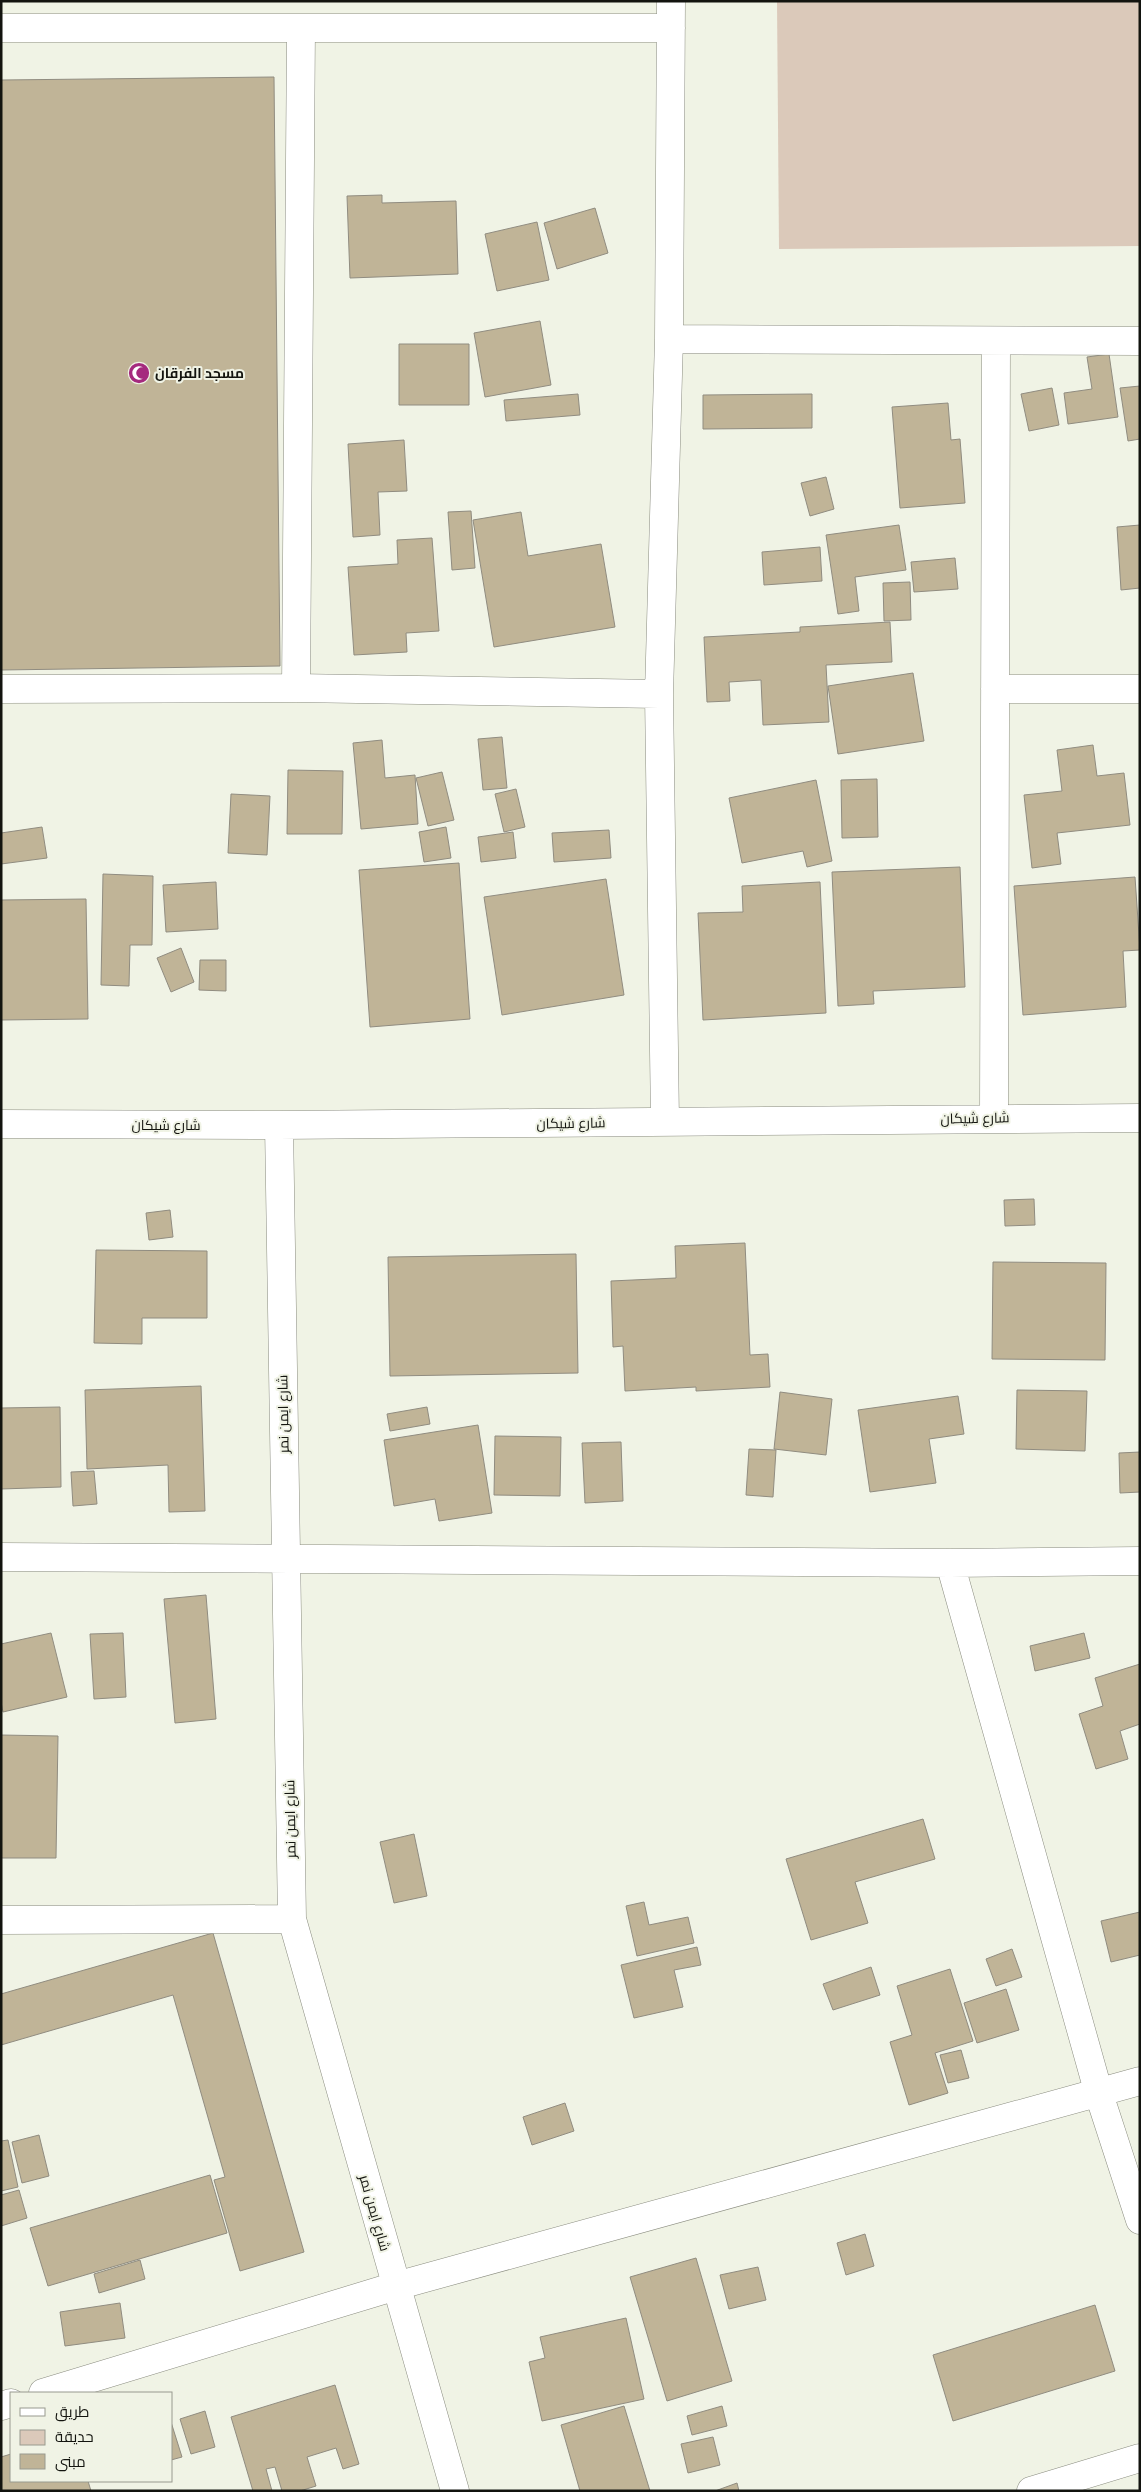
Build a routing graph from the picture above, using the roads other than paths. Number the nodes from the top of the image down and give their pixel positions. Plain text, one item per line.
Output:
1 (671, 14) edge
2 (1, 28) edge
3 (301, 28) junction
4 (668, 340) junction
5 (1140, 341) edge
6 (996, 342) junction
7 (296, 688) junction
8 (1, 689) edge
9 (994, 689) junction
10 (1140, 689) edge
11 (659, 694) junction
12 (994, 1118) junction
13 (1140, 1118) edge
14 (665, 1122) junction
15 (1, 1124) edge
16 (279, 1125) junction
17 (1, 1557) edge
18 (285, 1559) junction
19 (1140, 1561) edge
20 (950, 1563) junction
21 (292, 1919) junction
22 (1, 1920) edge
23 (1140, 2081) edge
24 (1099, 2094) junction
25 (1140, 2220) edge
26 (396, 2286) junction
27 (46, 2392) edge
28 (1140, 2458) edge
29 (455, 2491) edge
30 (1031, 2491) edge

1 - 3 street
1 - 4 street
2 - 3 street
3 - 7 street
4 - 6 street
4 - 11 street
5 - 6 street
6 - 9 street
7 - 8 street
7 - 11 street
9 - 10 street
9 - 12 street
11 - 14 street
12 - 13 street, شارع شيكان
12 - 14 street, شارع شيكان
14 - 16 street, شارع شيكان
15 - 16 street, شارع شيكان
16 - 18 street, شارع ايمن نمر
17 - 18 street
18 - 20 street
18 - 21 street, شارع ايمن نمر
19 - 20 street
20 - 24 street
21 - 22 street
21 - 26 street, شارع ايمن نمر
23 - 24 street
24 - 25 street
24 - 26 street
26 - 27 street
26 - 29 street, شارع ايمن نمر
28 - 30 street

